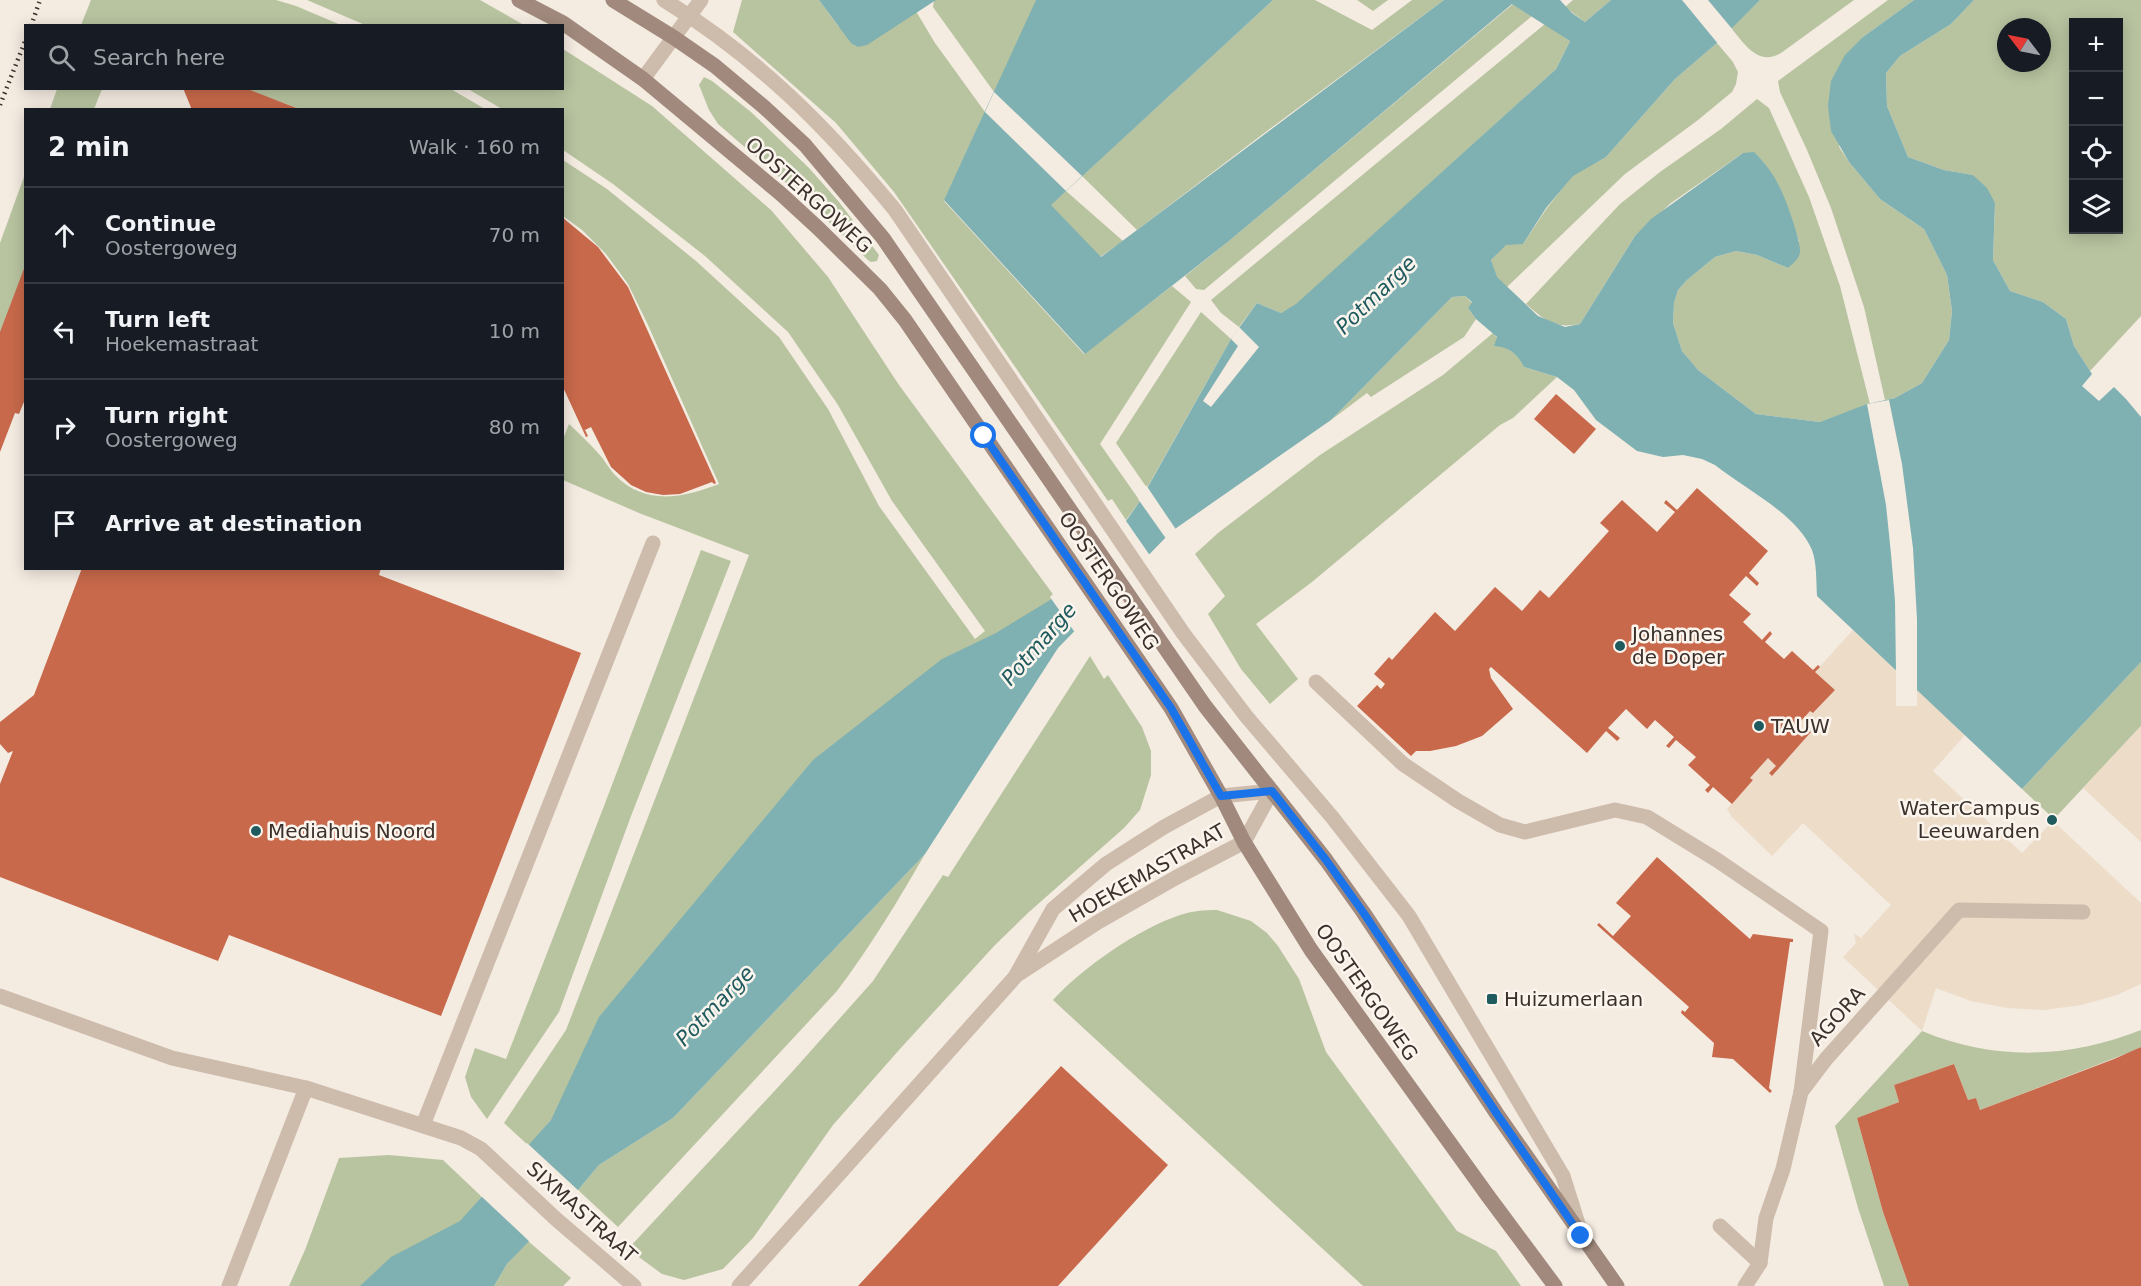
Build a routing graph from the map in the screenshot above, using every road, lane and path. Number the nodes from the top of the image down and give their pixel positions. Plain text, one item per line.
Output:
1 (519, 0) edge
2 (613, 0) edge
3 (664, 0) edge
4 (701, 0) edge
5 (688, 16) junction
6 (673, 37) junction
7 (643, 79) junction
8 (653, 543) dead end
9 (1316, 682) dead end
10 (1272, 791) junction
11 (1221, 796) junction
12 (1244, 842) junction
13 (2083, 912) dead end
14 (1015, 976) junction
15 (0, 996) edge
16 (306, 1088) junction
17 (1801, 1092) junction
18 (423, 1125) junction
19 (1720, 1226) dead end
20 (1581, 1236) junction
21 (1760, 1263) junction
22 (229, 1286) edge
23 (634, 1286) edge
24 (739, 1286) edge
25 (1555, 1286) edge
26 (1617, 1286) edge
27 (1745, 1286) edge

1 - 7 main road, OOSTERGOWEG
2 - 6 main road, OOSTERGOWEG
3 - 5 street, OOSTERGOWEG
4 - 5 street
5 - 6 street
5 - 20 street, OOSTERGOWEG
6 - 7 street
6 - 10 main road, OOSTERGOWEG
7 - 11 main road, OOSTERGOWEG
8 - 18 street
9 - 17 street
10 - 11 street, HOEKEMASTRAAT
10 - 12 street, HOEKEMASTRAAT
10 - 20 main road, OOSTERGOWEG
11 - 12 main road, OOSTERGOWEG
11 - 14 street, HOEKEMASTRAAT
12 - 14 street, HOEKEMASTRAAT
12 - 25 main road, OOSTERGOWEG
13 - 17 street, AGORA
14 - 24 street, HOEKEMASTRAAT
15 - 16 street, SIXMASTRAAT
16 - 18 street, SIXMASTRAAT
16 - 22 street
17 - 21 street, AGORA
18 - 23 street, SIXMASTRAAT
19 - 21 street
20 - 26 main road, OOSTERGOWEG
21 - 27 street, AGORA

